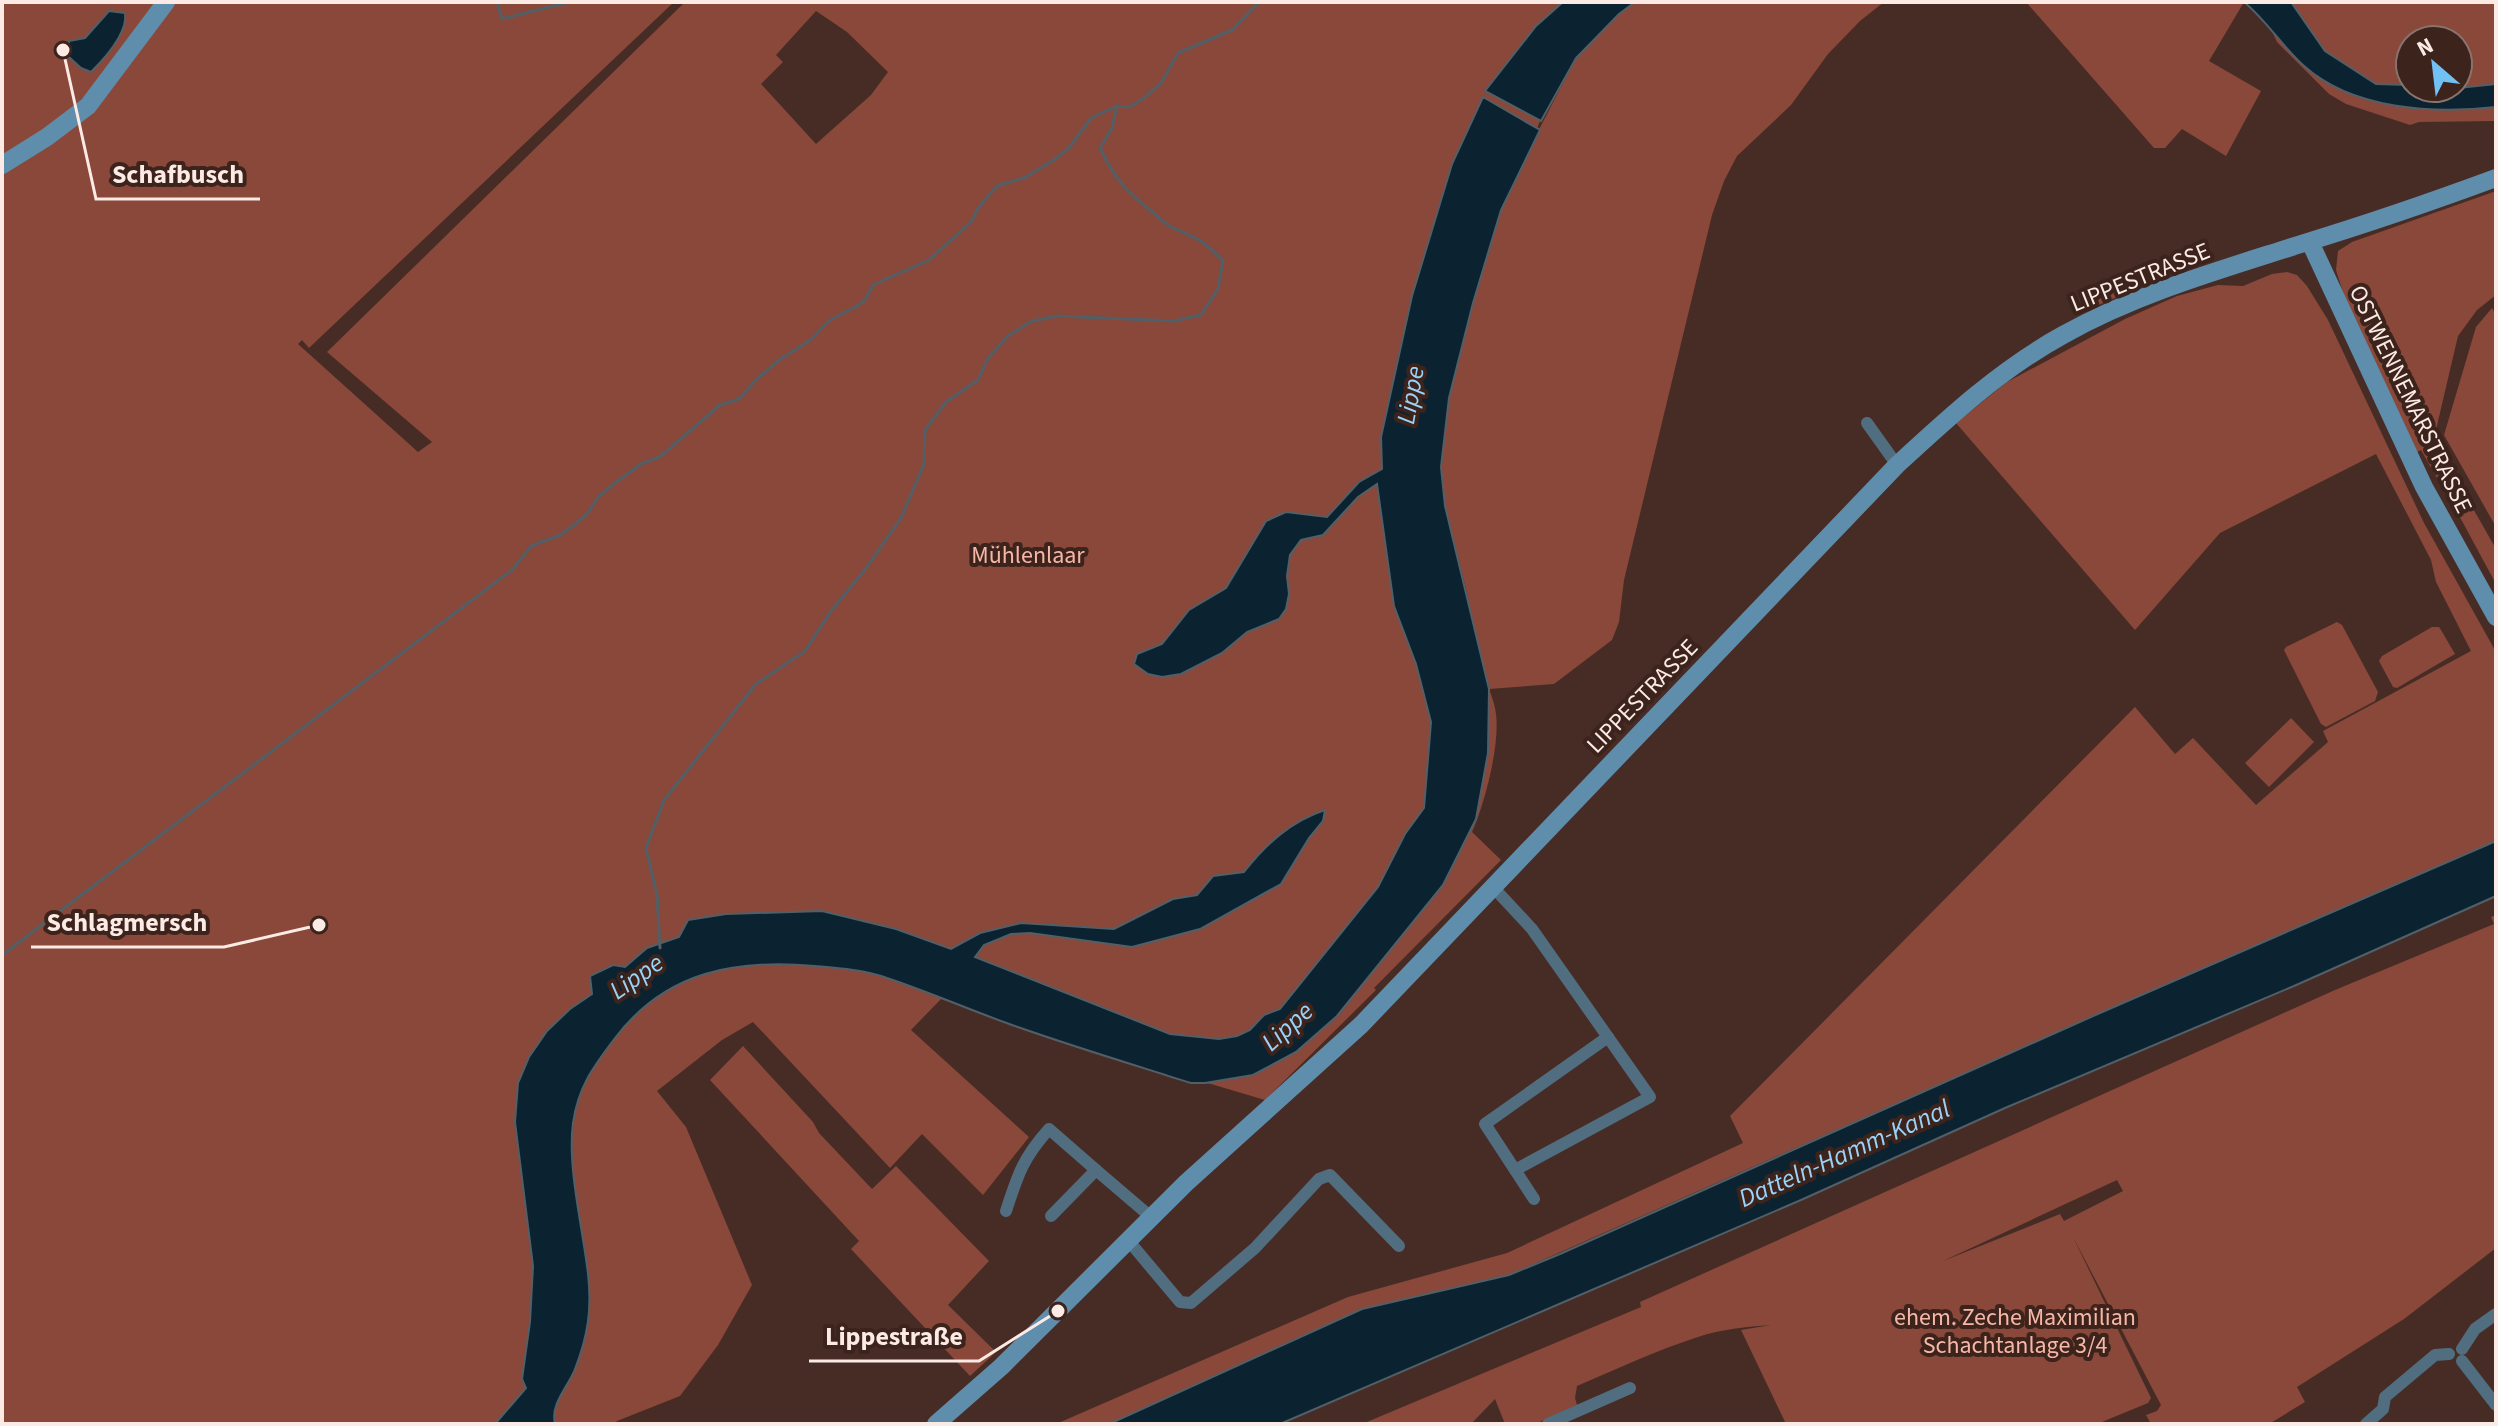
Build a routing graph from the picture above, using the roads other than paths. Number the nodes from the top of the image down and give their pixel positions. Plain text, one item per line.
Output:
1 (166, 2) edge
2 (2, 165) edge
3 (2496, 178) edge
4 (2310, 242) junction
5 (1867, 423) dead end
6 (1897, 465) junction
7 (2496, 617) edge
8 (1493, 887) junction
9 (1608, 1037) junction
10 (1096, 1170) junction
11 (1515, 1170) junction
12 (1534, 1199) dead end
13 (1006, 1211) dead end
14 (1051, 1216) dead end
15 (1151, 1217) junction
16 (1128, 1240) junction
17 (1399, 1246) dead end
18 (2496, 1314) edge
19 (2458, 1355) junction
20 (1630, 1388) dead end
21 (2496, 1405) edge
22 (936, 1424) edge
23 (1548, 1424) edge
24 (2366, 1424) edge

1 - 2 main road
3 - 4 main road, LIPPESTRASSE
4 - 6 main road, LIPPESTRASSE
4 - 7 main road, OSTWENNEMARSTRASSE
5 - 6 street
6 - 8 main road, LIPPESTRASSE
8 - 9 street
8 - 15 main road, LIPPESTRASSE
9 - 11 street
9 - 11 street
10 - 13 street
10 - 14 street
10 - 15 street
11 - 12 street
15 - 16 main road, LIPPESTRASSE
16 - 17 street
16 - 22 main road, LIPPESTRASSE
18 - 19 street
19 - 21 street
19 - 24 street
20 - 23 street

